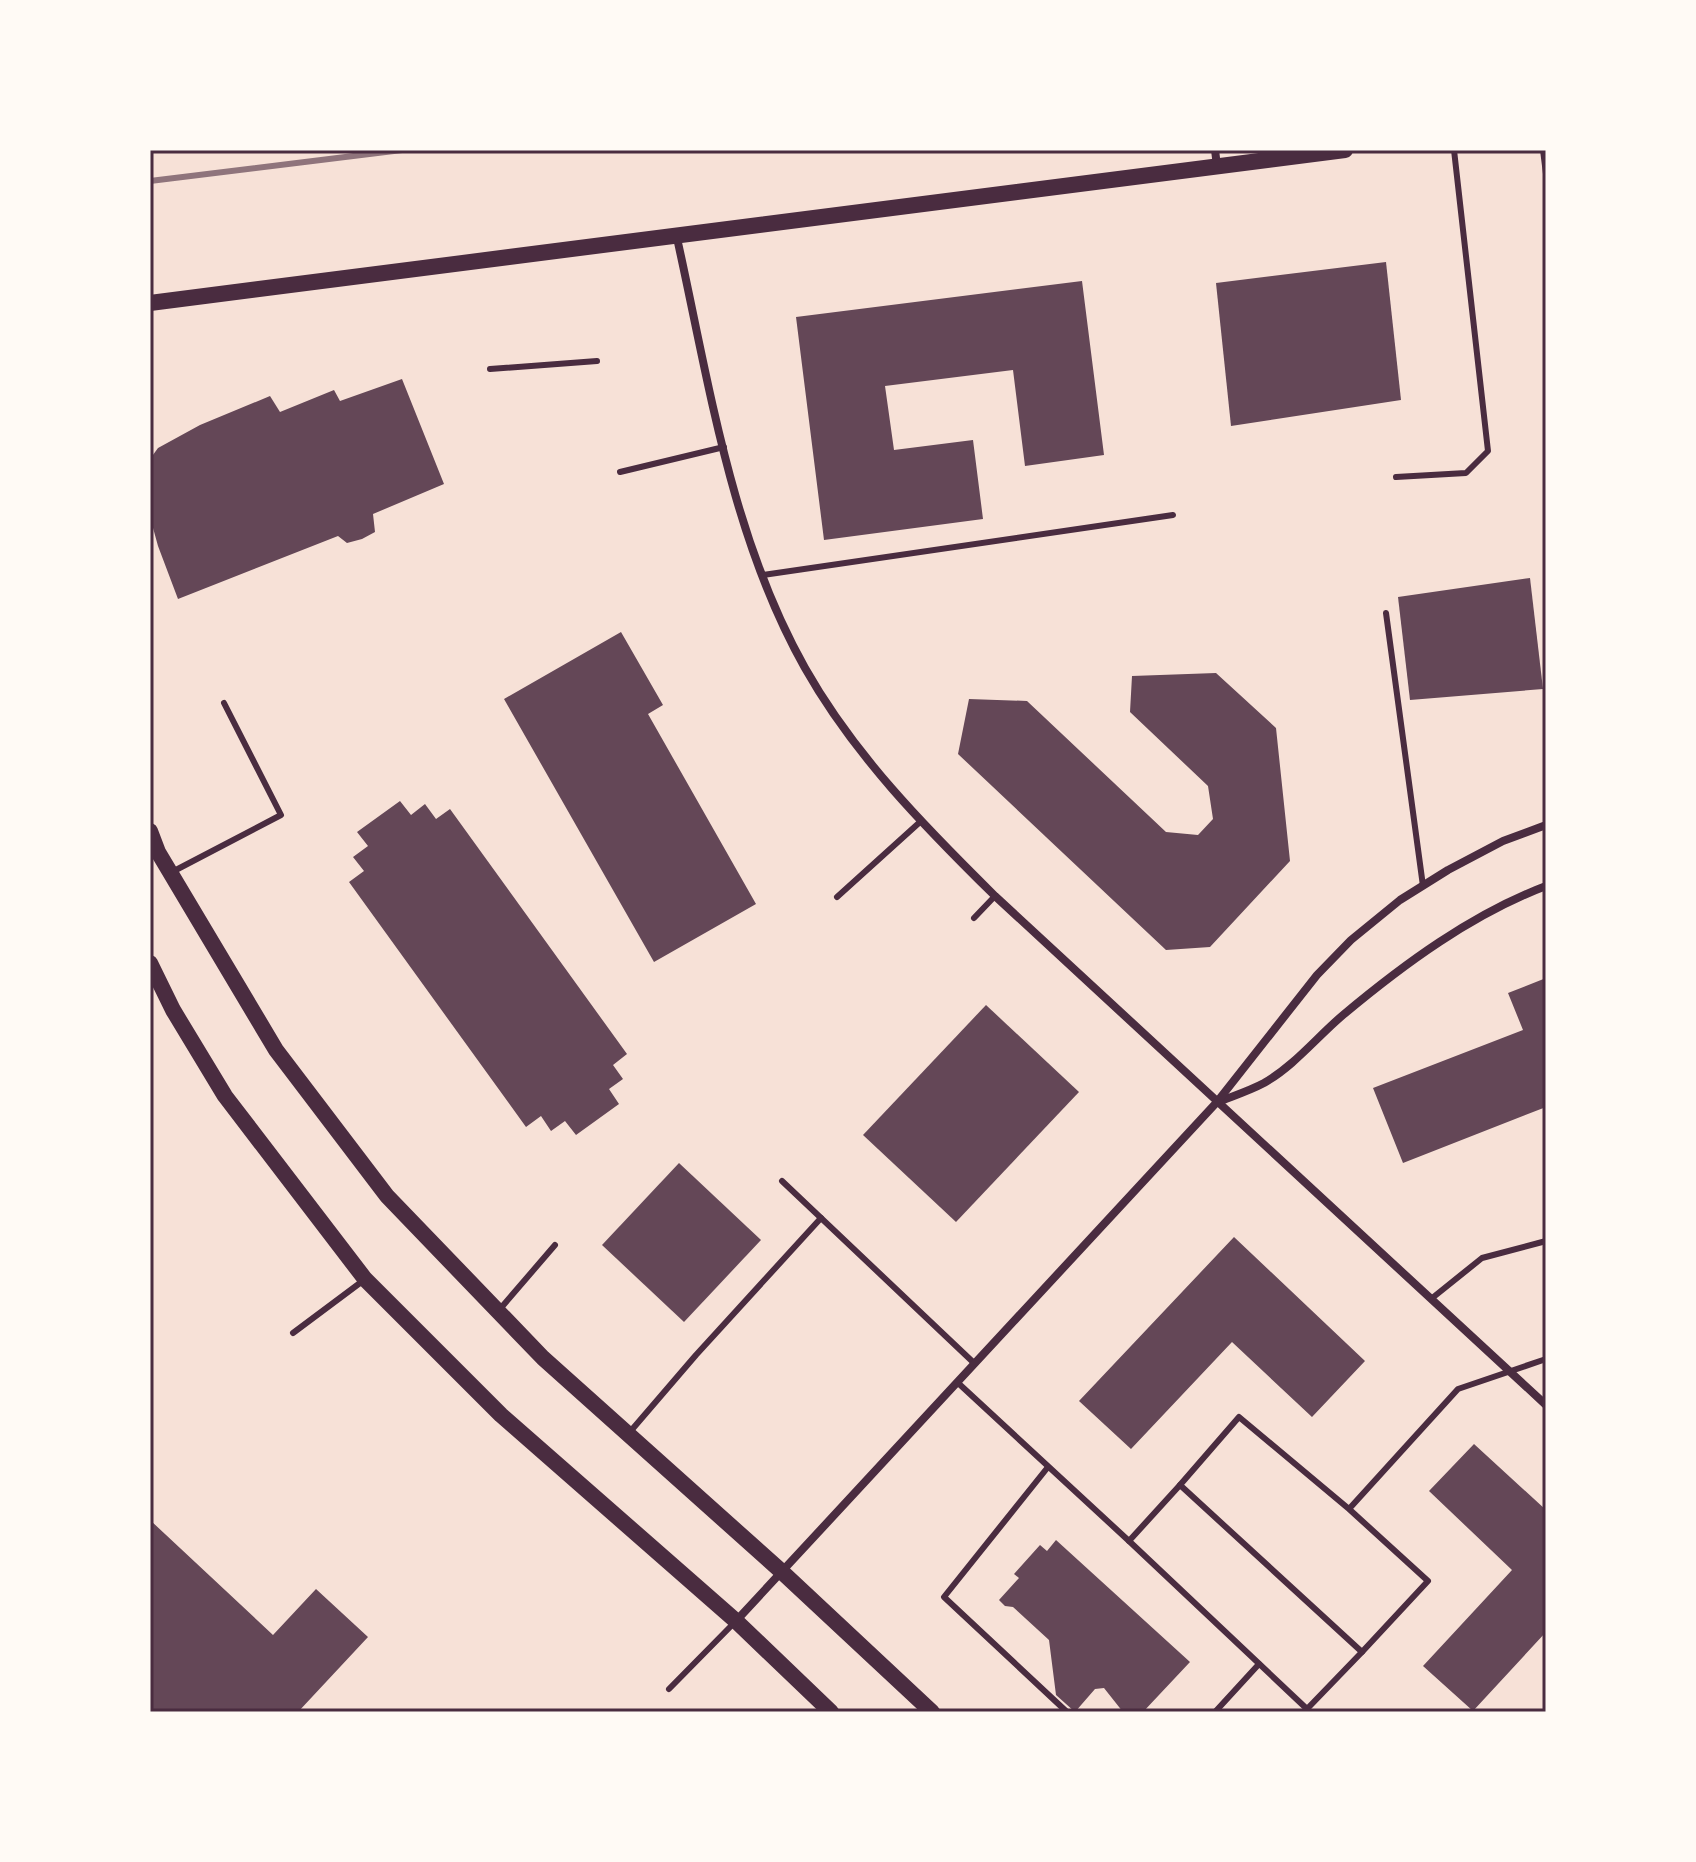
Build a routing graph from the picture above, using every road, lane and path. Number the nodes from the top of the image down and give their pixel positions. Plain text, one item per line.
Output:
1 (1345, 150) edge
2 (1454, 150) edge
3 (1543, 150) edge
4 (1216, 158) edge
5 (1546, 174) edge
6 (677, 238) junction
7 (150, 303) edge
8 (597, 361) dead end
9 (490, 369) dead end
10 (724, 447) junction
11 (620, 472) dead end
12 (1396, 477) dead end
13 (1173, 515) dead end
14 (763, 575) junction
15 (1386, 613) dead end
16 (224, 703) dead end
17 (920, 822) junction
18 (1546, 825) edge
19 (150, 831) edge
20 (170, 872) junction
21 (1423, 886) junction
22 (1546, 886) edge
23 (995, 896) junction
24 (837, 897) dead end
25 (974, 918) dead end
26 (150, 963) edge
27 (1217, 1102) junction
28 (782, 1181) dead end
29 (821, 1218) junction
30 (1546, 1241) edge
31 (555, 1245) dead end
32 (365, 1279) junction
33 (1431, 1299) junction
34 (498, 1312) junction
35 (293, 1333) dead end
36 (1546, 1359) edge
37 (974, 1363) junction
38 (1511, 1372) junction
39 (957, 1382) junction
40 (1546, 1405) edge
41 (628, 1434) junction
42 (1048, 1467) junction
43 (1180, 1485) junction
44 (1349, 1509) junction
45 (1129, 1541) junction
46 (781, 1571) junction
47 (736, 1621) junction
48 (1362, 1652) junction
49 (1259, 1664) junction
50 (669, 1689) dead end
51 (831, 1712) edge
52 (932, 1712) edge
53 (1067, 1712) edge
54 (1215, 1712) edge

1 - 4 main road
2 - 12 lane
3 - 5 lane
4 - 6 main road
6 - 7 main road
6 - 10 street
8 - 9 lane
10 - 11 lane
10 - 14 street
13 - 14 lane
14 - 17 street
15 - 21 lane
16 - 20 lane
17 - 23 street
17 - 24 lane
18 - 21 street
19 - 20 main road
20 - 34 main road
21 - 27 street
22 - 27 street
23 - 25 lane
23 - 27 street
26 - 32 main road
27 - 33 street
27 - 37 street
28 - 29 lane
29 - 37 lane
29 - 41 lane
30 - 33 lane
31 - 34 lane
32 - 35 lane
32 - 47 main road
33 - 38 street
34 - 41 main road
36 - 38 lane
37 - 39 street
38 - 40 street
38 - 44 lane
39 - 42 lane
39 - 46 street
41 - 46 main road
42 - 45 lane
42 - 53 lane
43 - 44 lane
43 - 45 lane
43 - 48 lane
44 - 48 lane
45 - 49 lane
46 - 47 street
46 - 52 main road
47 - 50 lane
47 - 51 main road
48 - 49 lane
49 - 54 lane

